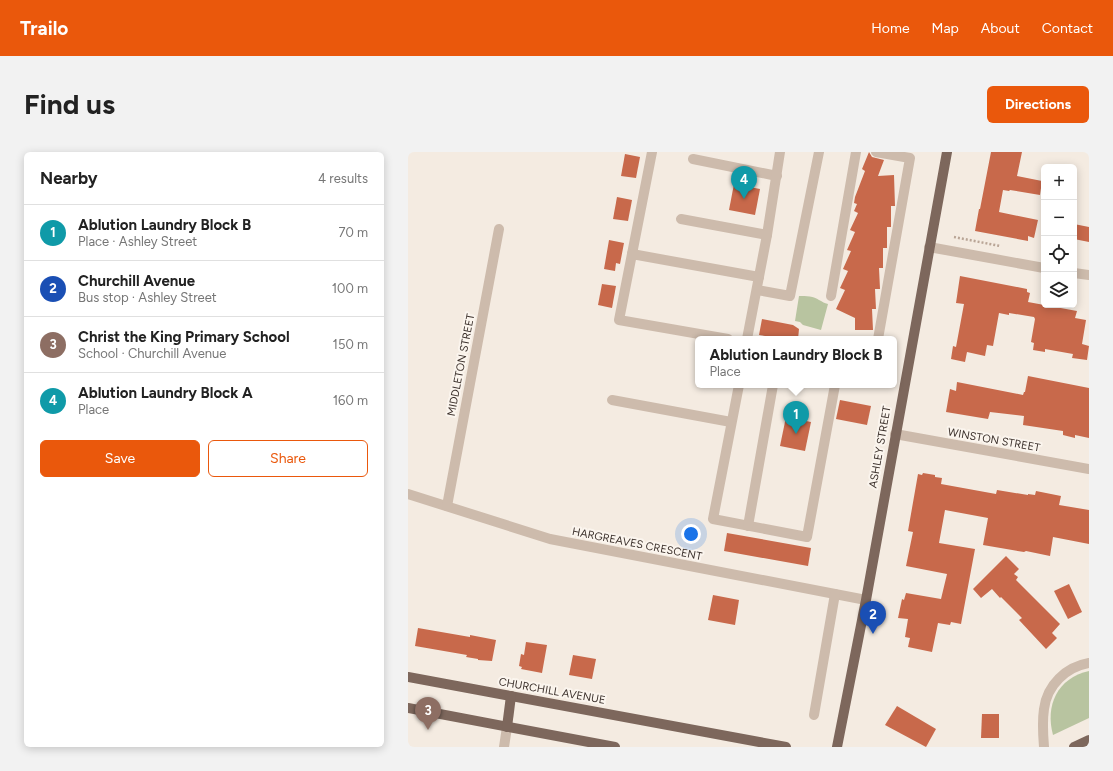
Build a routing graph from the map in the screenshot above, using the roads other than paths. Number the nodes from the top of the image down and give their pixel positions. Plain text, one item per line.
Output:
1 (652, 152) edge
2 (780, 152) edge
3 (819, 152) edge
4 (856, 152) edge
5 (876, 152) edge
6 (946, 152) edge
7 (692, 159) dead end
8 (777, 176) junction
9 (681, 219) dead end
10 (499, 229) dead end
11 (767, 234) junction
12 (929, 247) junction
13 (632, 254) junction
14 (1041, 267) edge
15 (1077, 274) edge
16 (1089, 276) edge
17 (759, 277) junction
18 (757, 290) junction
19 (831, 296) dead end
20 (711, 336) edge
21 (748, 336) edge
22 (879, 336) edge
23 (738, 388) edge
24 (772, 388) edge
25 (834, 388) edge
26 (612, 400) dead end
27 (732, 422) junction
28 (895, 434) junction
29 (1089, 469) edge
30 (408, 494) edge
31 (447, 506) junction
32 (748, 526) junction
33 (835, 594) junction
34 (866, 600) junction
35 (1089, 663) edge
36 (408, 676) edge
37 (511, 696) junction
38 (408, 708) edge
39 (814, 715) dead end
40 (507, 727) junction
41 (1089, 740) edge
42 (504, 747) edge
43 (615, 747) edge
44 (786, 747) edge
45 (837, 747) edge
46 (1044, 747) edge
47 (1074, 747) edge

1 - 13 street
2 - 8 street
3 - 18 street
4 - 19 street
5 - 22 street
6 - 12 main road, ASHLEY STREET
7 - 8 street
8 - 11 street
9 - 11 street
10 - 31 street, MIDDLETON STREET
11 - 17 street
12 - 14 street
12 - 28 main road, ASHLEY STREET
13 - 17 street
13 - 20 street
15 - 16 street
17 - 18 street
18 - 21 street
23 - 27 street
24 - 32 street
25 - 32 street
26 - 27 street
27 - 32 street
28 - 29 street, WINSTON STREET
28 - 34 main road, ASHLEY STREET
30 - 31 street, HARGREAVES CRESCENT
31 - 33 street, HARGREAVES CRESCENT
33 - 34 street, HARGREAVES CRESCENT
33 - 39 street
34 - 45 main road, ASHLEY STREET
35 - 46 street
36 - 37 main road, CHURCHILL AVENUE
37 - 40 main road
37 - 44 main road, CHURCHILL AVENUE
38 - 40 main road
40 - 42 street
40 - 43 main road
41 - 47 main road

